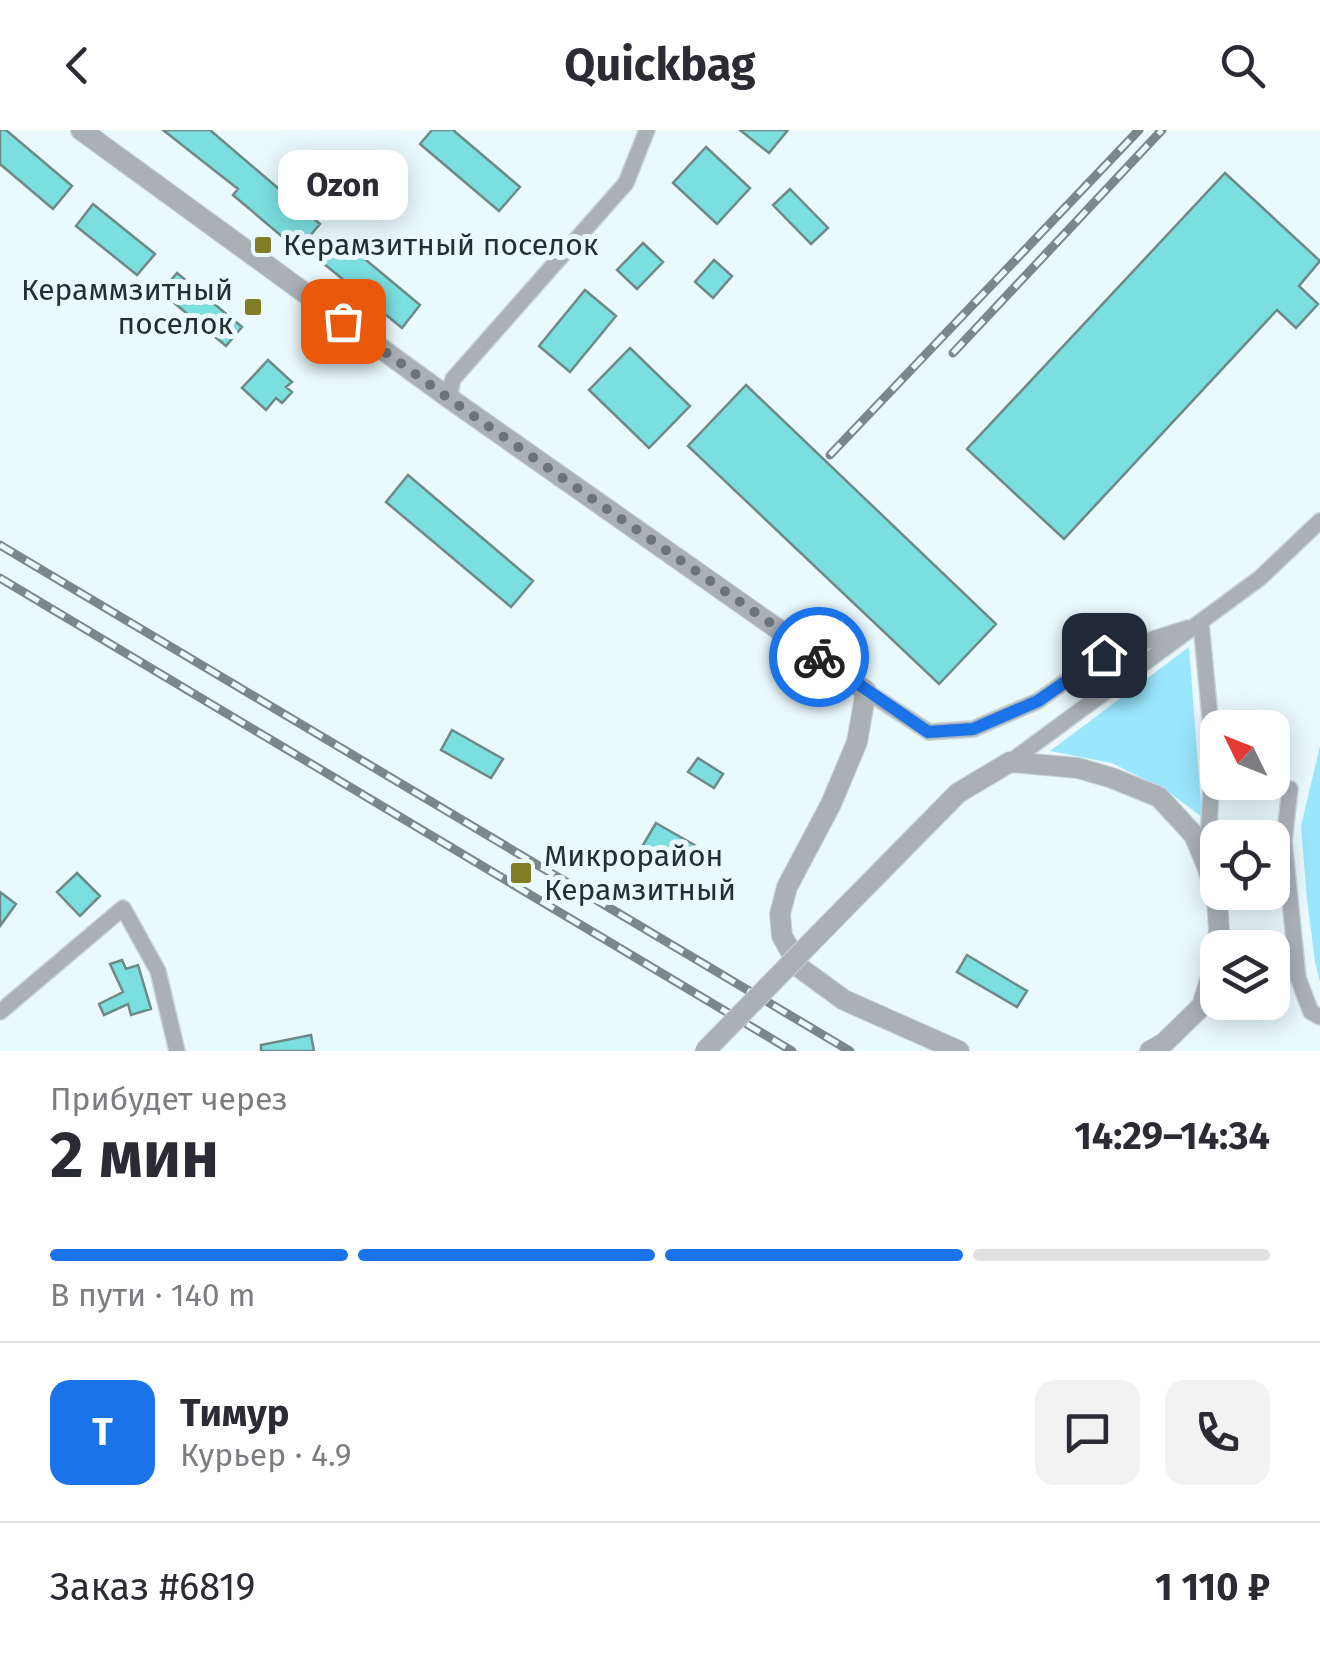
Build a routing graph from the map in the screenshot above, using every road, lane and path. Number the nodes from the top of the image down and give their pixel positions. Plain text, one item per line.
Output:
1 (81, 130) edge
2 (647, 130) edge
3 (448, 398) junction
4 (1320, 521) edge
5 (1201, 623) junction
6 (866, 691) junction
7 (1209, 710) edge
8 (1010, 762) junction
9 (1289, 800) edge
10 (1200, 849) edge
11 (1218, 910) edge
12 (1320, 995) edge
13 (1, 1010) edge
14 (1316, 1015) edge
15 (177, 1051) edge
16 (705, 1051) edge
17 (959, 1051) edge
18 (1150, 1051) edge

1 - 3 street
2 - 3 street
3 - 6 street
4 - 5 street
5 - 6 street
5 - 7 street
5 - 8 street
6 - 17 street
8 - 10 street
8 - 16 street, bridge
9 - 14 street
11 - 18 street
12 - 14 street
13 - 15 street

